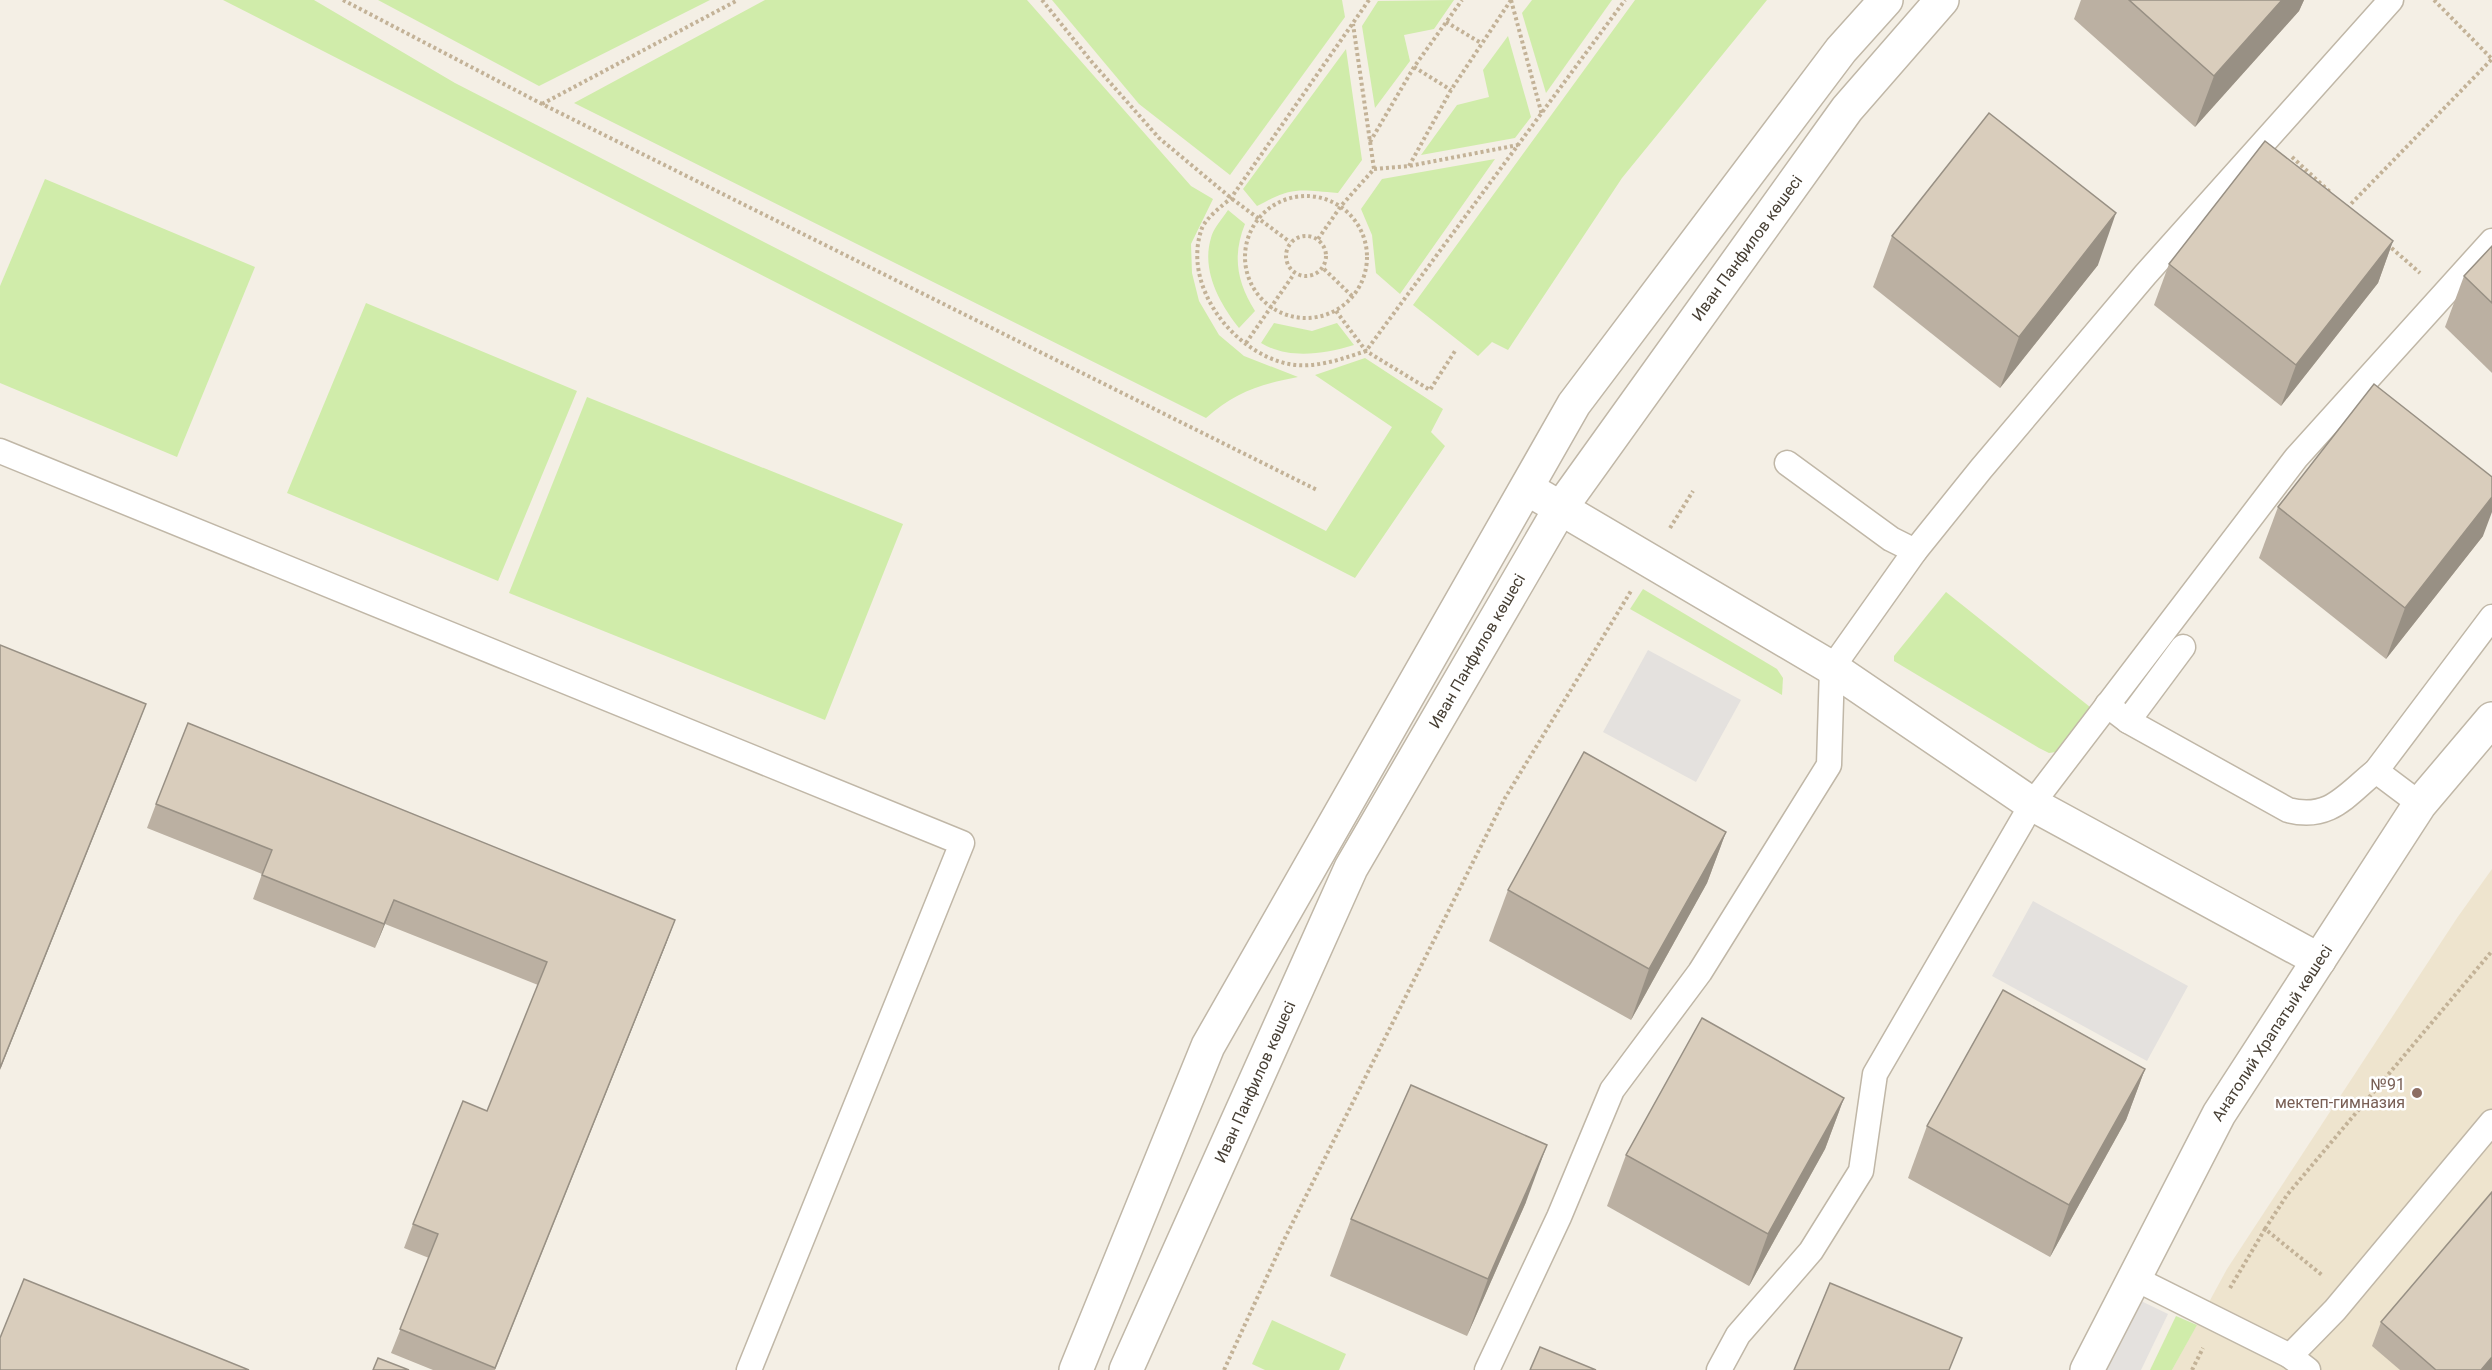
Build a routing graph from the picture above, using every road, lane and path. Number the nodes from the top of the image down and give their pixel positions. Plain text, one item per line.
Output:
1 (343, 0) edge
2 (738, 0) edge
3 (1042, 0) edge
4 (1369, 0) edge
5 (1462, 0) edge
6 (1511, 0) edge
7 (1625, 0) edge
8 (1886, 0) edge
9 (1942, 0) edge
10 (2391, 0) edge
11 (2434, 0) edge
12 (1446, 22) junction
13 (1353, 23) junction
14 (1481, 43) junction
15 (2492, 59) edge
16 (1414, 67) junction
17 (1451, 90) junction
18 (542, 104) junction
19 (1542, 116) junction
20 (2270, 136) junction
21 (1369, 142) junction
22 (1520, 145) junction
23 (1409, 166) junction
24 (1374, 169) junction
25 (1230, 198) junction
26 (1341, 206) junction
27 (2348, 208) junction
28 (2356, 216) edge
29 (1258, 218) junction
30 (1318, 239) junction
31 (2382, 240) edge
32 (2492, 241) edge
33 (1290, 242) junction
34 (1324, 269) junction
35 (1294, 274) junction
36 (2444, 294) junction
37 (1353, 297) junction
38 (1270, 308) junction
39 (1336, 311) junction
40 (1246, 344) junction
41 (1366, 351) junction
42 (1455, 351) dead end
43 (0, 451) edge
44 (1786, 463) dead end
45 (1528, 489) junction
46 (1317, 490) dead end
47 (1693, 491) dead end
48 (1560, 509) junction
49 (1915, 551) junction
50 (1650, 561) junction
51 (2492, 617) edge
52 (2183, 647) dead end
53 (1832, 668) junction
54 (2107, 705) junction
55 (2128, 721) junction
56 (2487, 735) edge
57 (2376, 771) junction
58 (2032, 804) junction
59 (2420, 804) junction
60 (2492, 951) edge
61 (2319, 960) junction
62 (2492, 1122) edge
63 (2265, 1229) junction
64 (2134, 1278) junction
65 (2327, 1278) dead end
66 (2229, 1289) dead end
67 (2299, 1363) edge
68 (749, 1370) edge
69 (1076, 1370) edge
70 (1126, 1370) edge
71 (1224, 1370) edge
72 (1487, 1370) edge
73 (1719, 1370) edge
74 (2086, 1370) edge

1 - 18 path
2 - 18 path
3 - 25 path
4 - 13 path
5 - 12 path
6 - 14 path
6 - 19 path
7 - 19 path
8 - 45 street
9 - 48 street, Иван Панфилов көшесі
10 - 20 lane
11 - 15 path
12 - 14 path
12 - 16 path
13 - 21 path
13 - 25 path
14 - 17 path
15 - 27 path
16 - 17 path
16 - 21 path
17 - 23 path
18 - 46 path
19 - 22 path
20 - 27 path
20 - 49 lane
21 - 24 path
22 - 23 path
22 - 41 path
23 - 24 path
24 - 26 path
25 - 29 path
25 - 40 path
26 - 29 path
26 - 30 path
26 - 37 path
27 - 28 path
29 - 33 path
29 - 38 path
30 - 33 path
30 - 34 path
31 - 36 path
32 - 36 lane
33 - 35 path
34 - 35 path
34 - 37 path
35 - 38 path
36 - 54 lane
37 - 39 path
38 - 39 path
38 - 40 path
39 - 41 path
40 - 41 path
41 - 42 path
43 - 68 lane
44 - 49 lane
45 - 48 street
45 - 69 street
47 - 50 path
48 - 50 street
48 - 70 street, Иван Панфилов көшесі
49 - 53 lane
50 - 53 street
50 - 71 path
51 - 57 lane
52 - 55 lane
53 - 58 street
53 - 72 lane
54 - 55 lane
54 - 58 lane
55 - 57 lane
56 - 59 street, Анатолий Храпатый көшесі
57 - 59 lane
58 - 61 street
58 - 73 lane
59 - 61 street, Анатолий Храпатый көшесі
60 - 63 path
61 - 64 street, Анатолий Храпатый көшесі
62 - 67 lane
63 - 65 path
63 - 66 path
64 - 67 lane
64 - 74 street, Анатолий Храпатый көшесі

